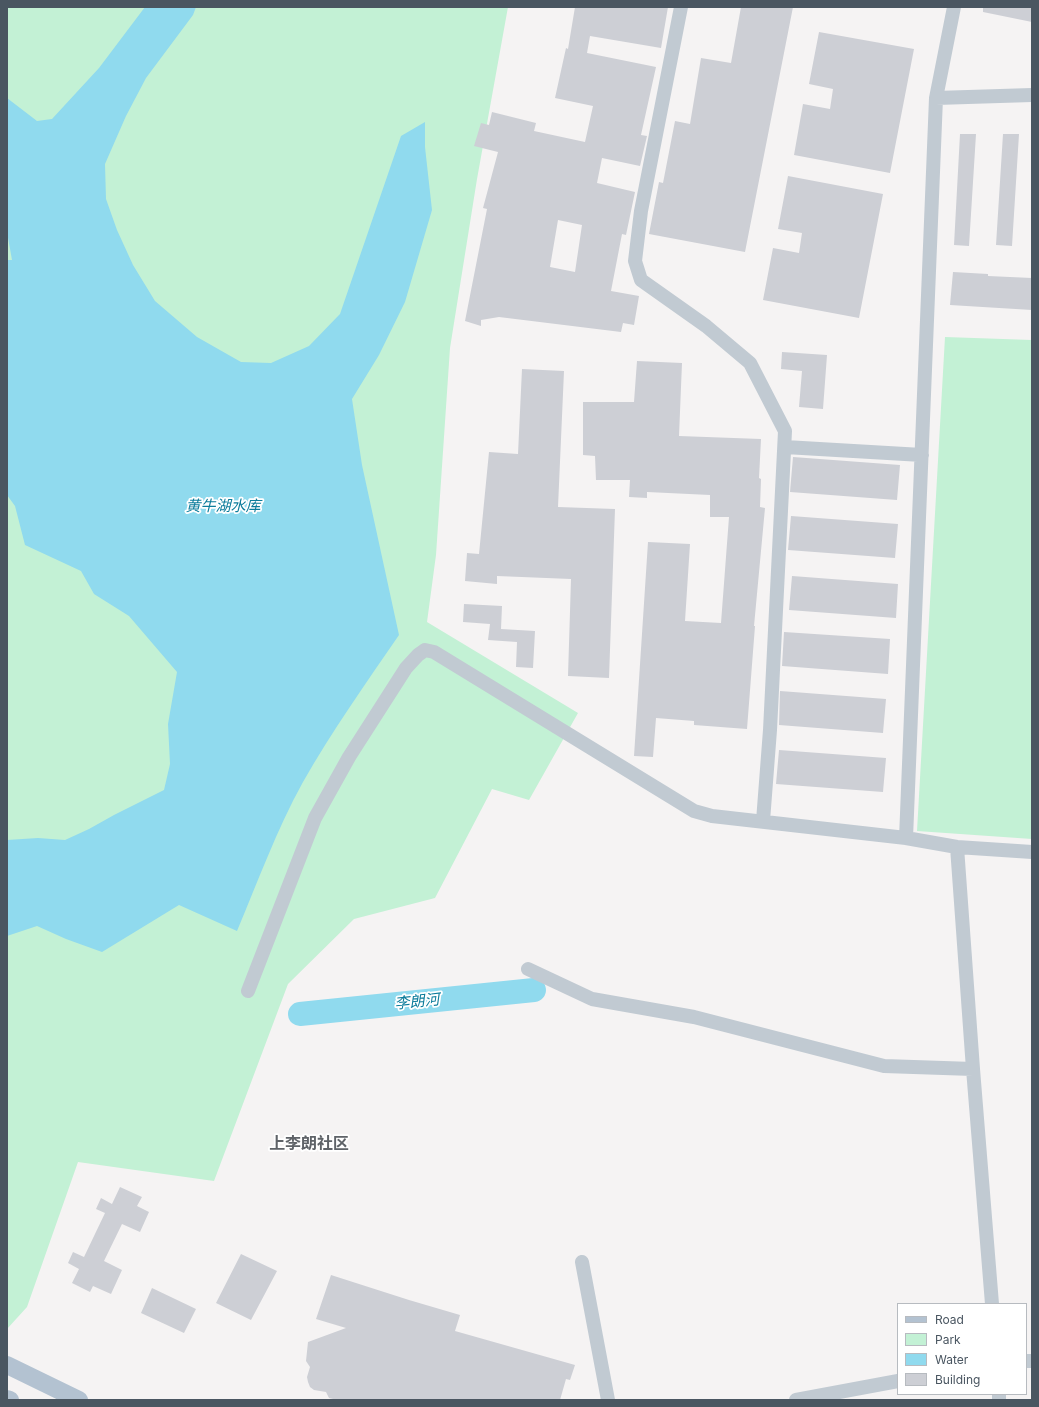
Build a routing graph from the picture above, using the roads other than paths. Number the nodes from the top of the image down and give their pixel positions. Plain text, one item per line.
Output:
1 (681, 7) edge
2 (954, 7) edge
3 (1032, 95) edge
4 (936, 98) junction
5 (785, 447) junction
6 (922, 455) junction
7 (763, 821) junction
8 (906, 838) junction
9 (957, 847) junction
10 (1032, 852) edge
11 (528, 969) dead end
12 (248, 991) dead end
13 (973, 1069) junction
14 (582, 1262) dead end
15 (992, 1303) edge
16 (7, 1365) edge
17 (897, 1381) edge
18 (79, 1400) edge
19 (608, 1400) edge
20 (796, 1400) edge

1 - 5 street
2 - 4 street
3 - 4 street
4 - 6 street
5 - 6 street
5 - 7 street
6 - 8 street
7 - 8 street
7 - 12 street
8 - 9 street
9 - 10 street
9 - 13 street
11 - 13 street
13 - 15 street
14 - 19 street
16 - 18 main road
17 - 20 street

